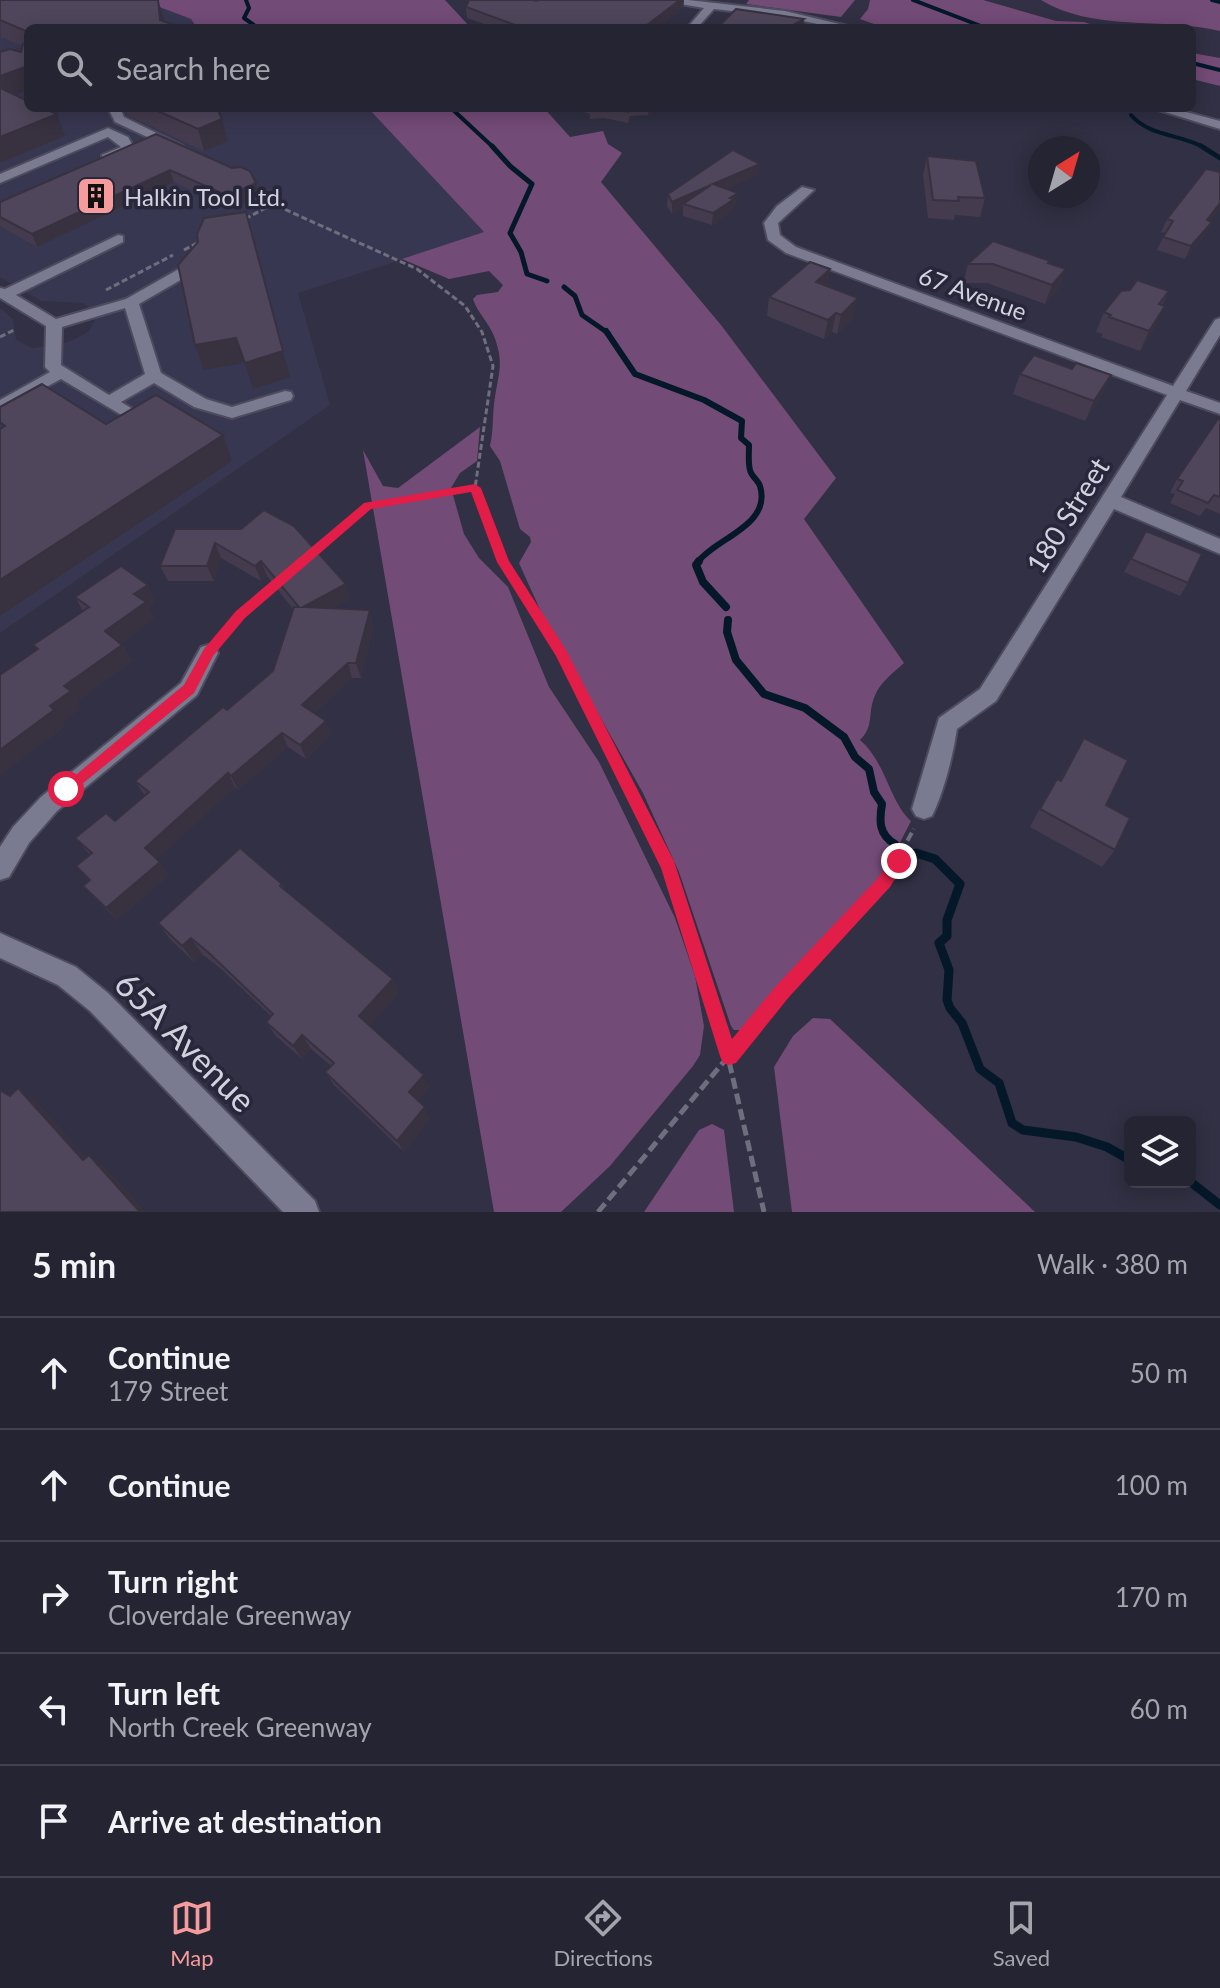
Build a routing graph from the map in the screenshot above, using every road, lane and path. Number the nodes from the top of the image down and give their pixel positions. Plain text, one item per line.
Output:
1 (662, 0) edge
2 (710, 7) junction
3 (695, 24) edge
4 (832, 24) edge
5 (116, 112) edge
6 (1173, 112) edge
7 (1220, 125) edge
8 (187, 150) edge
9 (86, 167) edge
10 (0, 179) edge
11 (807, 190) dead end
12 (233, 225) edge
13 (118, 239) dead end
14 (205, 239) edge
15 (198, 264) edge
16 (2, 293) edge
17 (97, 294) dead end
18 (131, 302) junction
19 (1220, 323) edge
20 (54, 324) junction
21 (14, 330) dead end
22 (0, 337) edge
23 (62, 372) junction
24 (154, 376) junction
25 (1175, 392) junction
26 (285, 396) dead end
27 (109, 402) junction
28 (0, 407) edge
29 (1220, 409) edge
30 (145, 424) edge
31 (475, 488) junction
32 (1110, 500) junction
33 (1220, 547) edge
34 (310, 555) edge
35 (287, 575) edge
36 (208, 653) joint
37 (924, 809) joint
38 (0, 869) edge
39 (0, 945) edge
40 (729, 1056) junction
41 (304, 1212) edge
42 (598, 1212) edge
43 (764, 1212) edge

1 - 2 street
2 - 3 street
2 - 4 street
5 - 8 street
6 - 7 street
9 - 10 street
11 - 25 street, 67 Avenue
12 - 31 path
13 - 16 street
14 - 17 path
15 - 18 street
16 - 20 street
18 - 20 street
18 - 24 street
19 - 25 street, 180 Street
20 - 23 street
21 - 22 path
23 - 27 street
23 - 28 street
24 - 26 street
24 - 27 street
25 - 29 street, 67 Avenue
25 - 32 street, 180 Street
27 - 30 street
31 - 34 path
31 - 40 path
32 - 33 street
32 - 37 street, 180 Street
35 - 36 path
36 - 38 street
37 - 40 path
39 - 41 street, 65A Avenue
40 - 42 path
40 - 43 path

